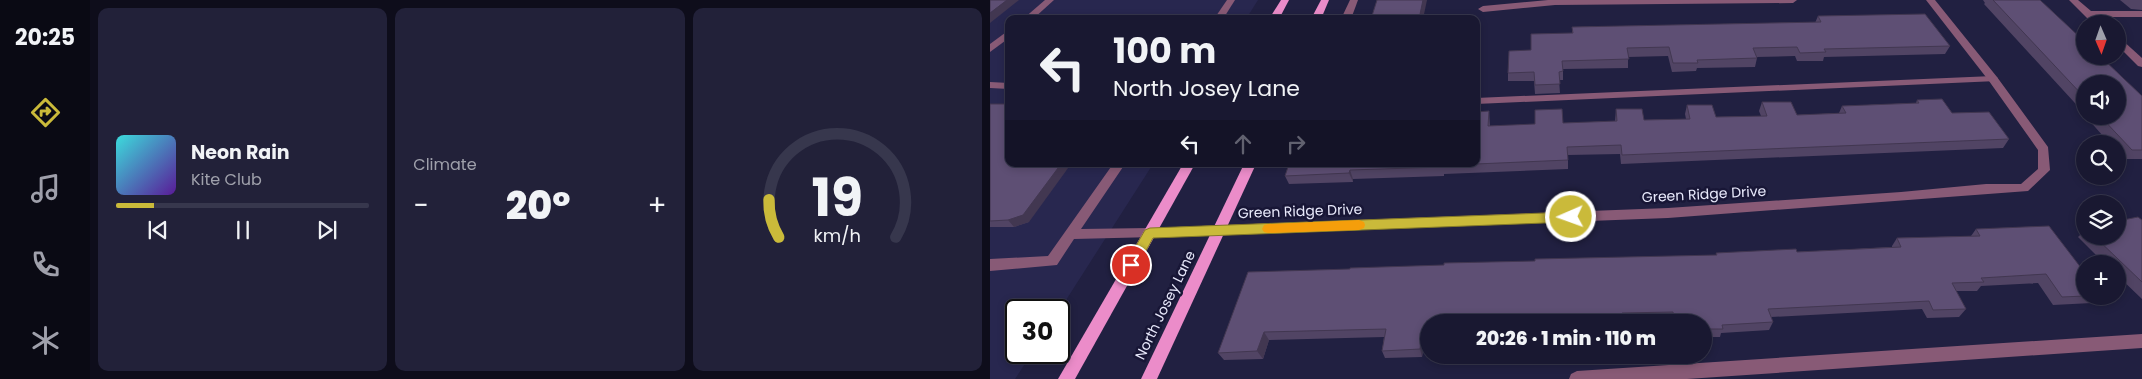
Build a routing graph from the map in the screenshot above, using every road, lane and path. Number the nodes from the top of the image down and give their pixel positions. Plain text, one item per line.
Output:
1 (1050, 0) edge
2 (1231, 0) edge
3 (1285, 0) edge
4 (1325, 0) edge
5 (1354, 0) edge
6 (1794, 0) edge
7 (1930, 0) edge
8 (2073, 0) edge
9 (1483, 9) dead end
10 (2089, 14) joint
11 (2142, 14) edge
12 (1031, 15) edge
13 (1221, 15) edge
14 (1276, 15) edge
15 (1318, 15) edge
16 (1348, 15) edge
17 (1005, 36) edge
18 (990, 48) edge
19 (2126, 49) edge
20 (2142, 64) edge
21 (1993, 79) junction
22 (990, 85) edge
23 (1005, 86) edge
24 (1480, 101) edge
25 (1117, 167) edge
26 (1187, 167) edge
27 (1249, 167) edge
28 (1220, 230) junction
29 (1150, 233) junction
30 (1070, 234) junction
31 (990, 265) edge
32 (2142, 341) edge
33 (1066, 379) edge
34 (1149, 379) edge
35 (1577, 379) edge

1 - 12 street
2 - 13 street
3 - 14 main road
4 - 15 main road
5 - 16 street
6 - 9 street
7 - 21 street, Green Ridge Drive
8 - 10 street
10 - 11 street
17 - 18 street
19 - 20 street
21 - 24 street
21 - 28 street, Green Ridge Drive
22 - 23 street
25 - 30 street
26 - 29 main road
27 - 28 main road, North Josey Lane
28 - 29 street, Green Ridge Drive
28 - 34 main road, North Josey Lane
29 - 30 street, Green Ridge Drive
29 - 33 main road
30 - 31 street
32 - 35 street

